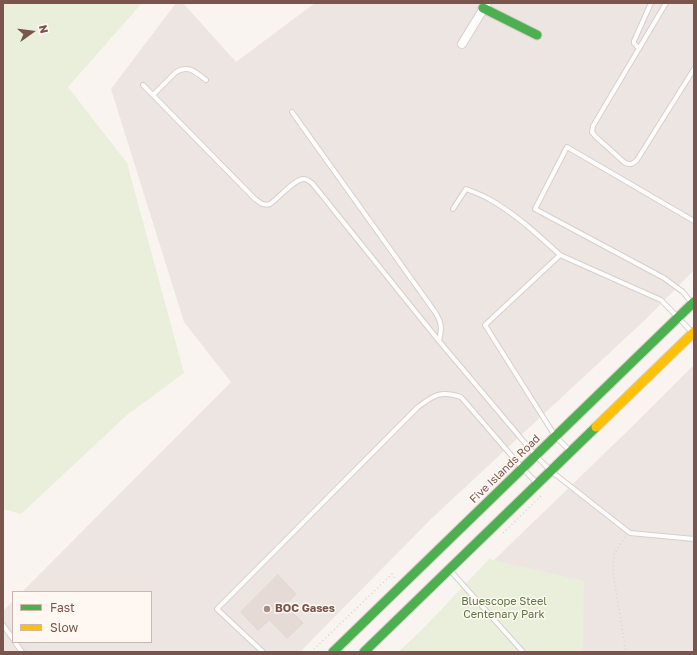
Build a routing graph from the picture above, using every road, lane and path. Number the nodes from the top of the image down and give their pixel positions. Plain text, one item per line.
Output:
1 (651, 3) edge
2 (666, 3) edge
3 (485, 6) edge
4 (536, 35) dead end
5 (462, 44) dead end
6 (639, 49) junction
7 (694, 69) edge
8 (206, 80) dead end
9 (143, 85) dead end
10 (153, 95) junction
11 (292, 112) dead end
12 (453, 209) dead end
13 (694, 221) edge
14 (560, 255) junction
15 (694, 304) edge
16 (679, 318) junction
17 (694, 333) edge
18 (439, 341) junction
19 (556, 436) junction
20 (571, 452) junction
21 (536, 456) junction
22 (523, 469) junction
23 (551, 471) junction
24 (538, 484) junction
25 (630, 533) junction
26 (694, 539) edge
27 (450, 569) junction
28 (397, 580) dead end
29 (3, 625) edge
30 (12, 638) edge
31 (16, 643) edge
32 (22, 652) edge
33 (263, 652) edge
34 (312, 652) edge
35 (333, 652) edge
36 (364, 652) edge
37 (523, 652) edge
38 (626, 652) edge

1 - 6 lane
2 - 6 lane
3 - 4 main road
3 - 5 street
6 - 7 lane
8 - 10 lane
9 - 10 lane
10 - 18 lane
11 - 18 lane
12 - 14 lane
13 - 15 lane
14 - 16 lane
14 - 19 lane
15 - 16 main road, Five Islands Road
16 - 17 lane
16 - 19 main road, Five Islands Road
17 - 20 main road
18 - 21 lane
19 - 20 lane
19 - 21 main road, Five Islands Road
20 - 23 main road
21 - 22 main road, Five Islands Road
21 - 23 lane
22 - 24 lane
22 - 33 lane
22 - 35 main road, Five Islands Road
23 - 24 main road
23 - 25 lane
24 - 27 main road
25 - 26 lane
25 - 38 path
27 - 36 main road
27 - 37 lane
28 - 34 path
29 - 30 lane
31 - 32 lane

